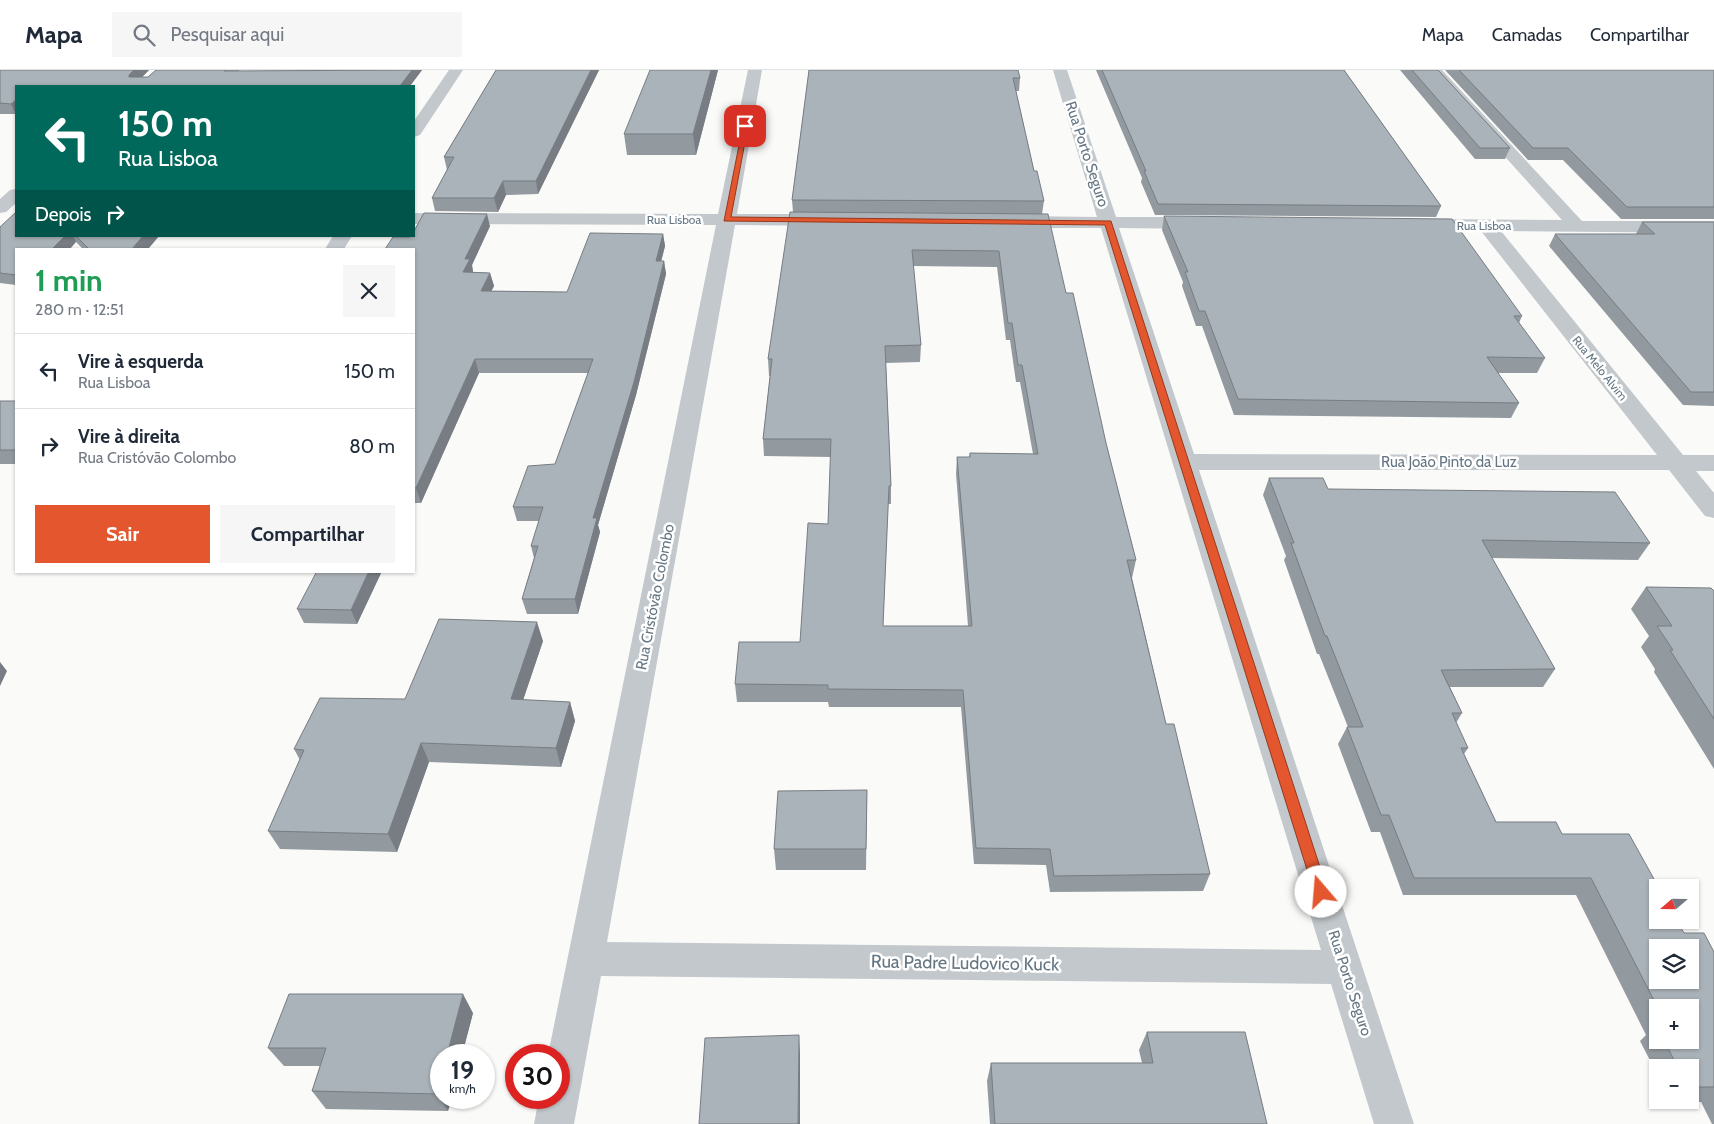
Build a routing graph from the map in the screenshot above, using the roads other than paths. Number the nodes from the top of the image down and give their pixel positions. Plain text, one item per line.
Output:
1 (456, 70) edge
2 (756, 70) edge
3 (1060, 70) edge
4 (1434, 70) edge
5 (415, 131) edge
6 (15, 195) edge
7 (0, 208) edge
8 (0, 214) edge
9 (15, 215) edge
10 (415, 218) edge
11 (727, 220) junction
12 (844, 220) edge
13 (991, 222) edge
14 (1108, 222) junction
15 (1218, 223) edge
16 (1406, 225) edge
17 (1486, 225) junction
18 (1577, 226) junction
19 (1714, 227) edge
20 (341, 237) edge
21 (335, 248) edge
22 (1184, 462) junction
23 (1676, 462) junction
24 (1714, 462) edge
25 (1714, 510) edge
26 (586, 959) junction
27 (1345, 967) junction
28 (554, 1124) edge
29 (1394, 1124) edge

1 - 5 street
2 - 11 street, Rua Cristóvão Colombo
3 - 14 street, Rua Porto Seguro
4 - 18 street
6 - 7 street
8 - 9 street
10 - 11 street, Rua Lisboa
11 - 12 street, Rua Lisboa
11 - 26 street, Rua Cristóvão Colombo
13 - 14 street
14 - 15 street
14 - 22 street, Rua Porto Seguro
16 - 17 street, Rua Lisboa
17 - 18 street, Rua Lisboa
17 - 23 street, Rua Melo Alvim
18 - 19 street, Rua Lisboa
20 - 21 street
22 - 23 street, Rua João Pinto da Luz
22 - 27 street, Rua Porto Seguro
23 - 24 street, Rua João Pinto da Luz
23 - 25 street, Rua Melo Alvim
26 - 27 street, Rua Padre Ludovico Kuck
26 - 28 street, Rua Cristóvão Colombo
27 - 29 street, Rua Porto Seguro

